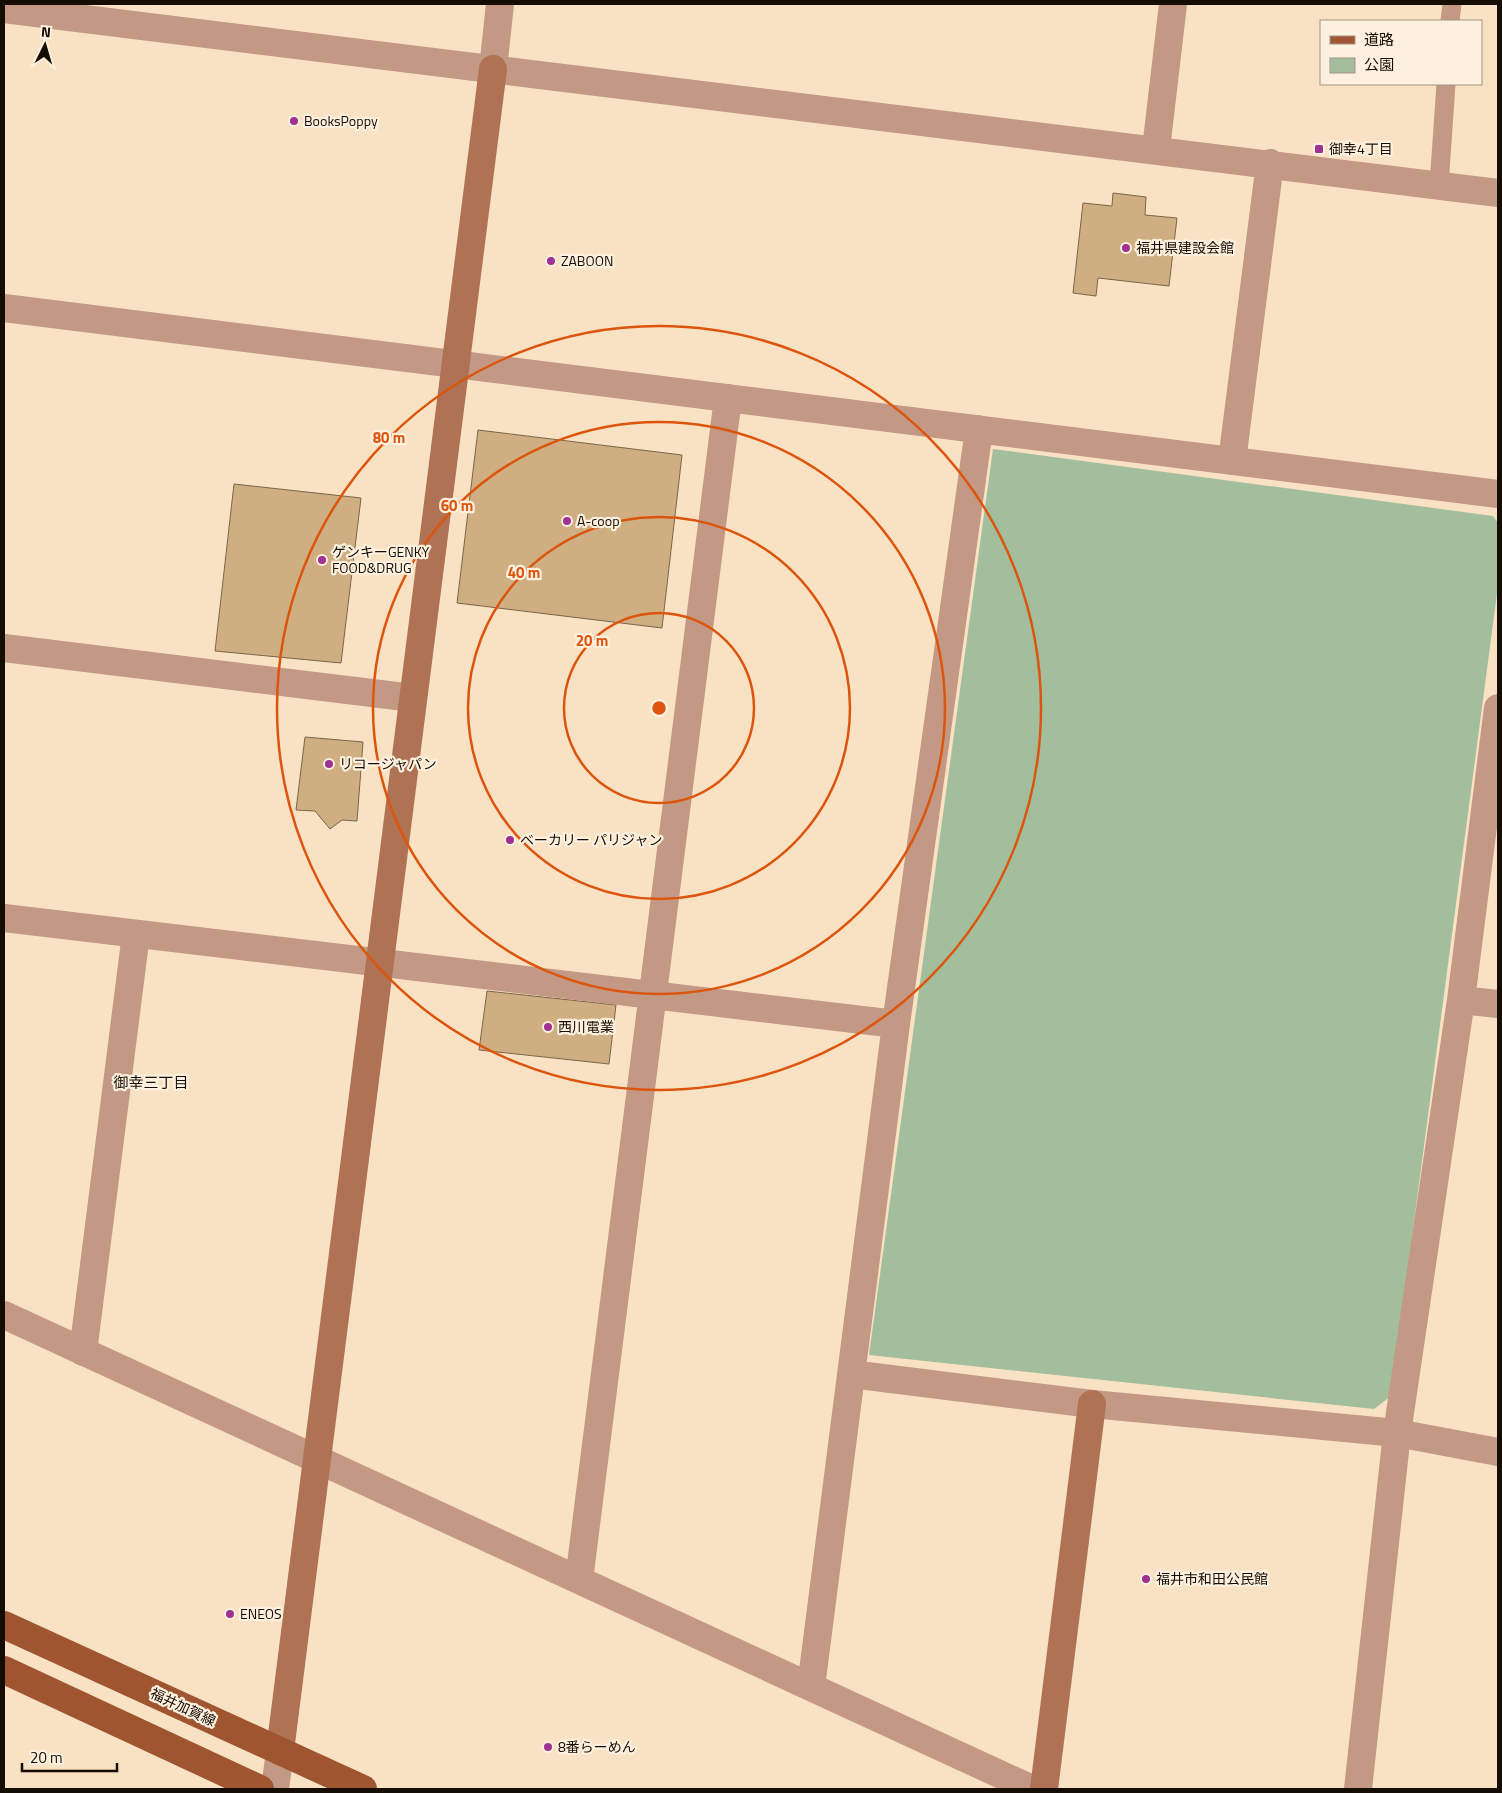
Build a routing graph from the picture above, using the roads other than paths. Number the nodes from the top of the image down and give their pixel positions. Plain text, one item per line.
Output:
1 (500, 4) edge
2 (1173, 4) edge
3 (1452, 4) edge
4 (4, 10) edge
5 (1450, 20) edge
6 (492, 69) junction
7 (1446, 85) edge
8 (1156, 149) junction
9 (1270, 163) junction
10 (1439, 185) junction
11 (1498, 193) edge
12 (4, 308) edge
13 (456, 364) junction
14 (728, 398) junction
15 (979, 429) junction
16 (1232, 461) junction
17 (1498, 494) edge
18 (4, 648) edge
19 (413, 698) junction
20 (1498, 708) edge
21 (4, 918) edge
22 (136, 934) junction
23 (380, 963) junction
24 (653, 996) junction
25 (1461, 1000) junction
26 (1498, 1004) edge
27 (896, 1024) junction
28 (4, 1315) edge
29 (83, 1352) junction
30 (851, 1374) junction
31 (1092, 1404) junction
32 (1397, 1433) junction
33 (1498, 1452) edge
34 (317, 1459) junction
35 (579, 1580) junction
36 (4, 1625) edge
37 (4, 1670) edge
38 (811, 1688) junction
39 (280, 1751) junction
40 (260, 1789) edge
41 (274, 1789) edge
42 (363, 1789) edge
43 (1032, 1789) edge
44 (1044, 1789) edge
45 (1358, 1789) edge

1 - 6 street
2 - 8 street
3 - 5 lane
4 - 6 street
6 - 8 street
6 - 13 street
7 - 10 lane
8 - 9 street
9 - 10 street
9 - 16 street
10 - 11 street
12 - 13 street
13 - 14 street
13 - 19 street
14 - 15 street
14 - 24 street
15 - 16 street
15 - 27 street
16 - 17 street
18 - 19 street
19 - 23 street
20 - 25 street
21 - 22 street
22 - 23 street
22 - 29 street
23 - 24 street
23 - 34 street
24 - 27 street
24 - 35 street
25 - 26 street
25 - 32 street
27 - 30 street
28 - 29 street
29 - 34 street
30 - 31 street
30 - 38 street
31 - 32 street
31 - 44 street
32 - 33 street
32 - 45 street
34 - 35 street
34 - 39 street
35 - 38 street
36 - 39 main road, 福井加賀線
37 - 40 main road
38 - 43 street
39 - 41 street
39 - 42 main road, 福井加賀線

